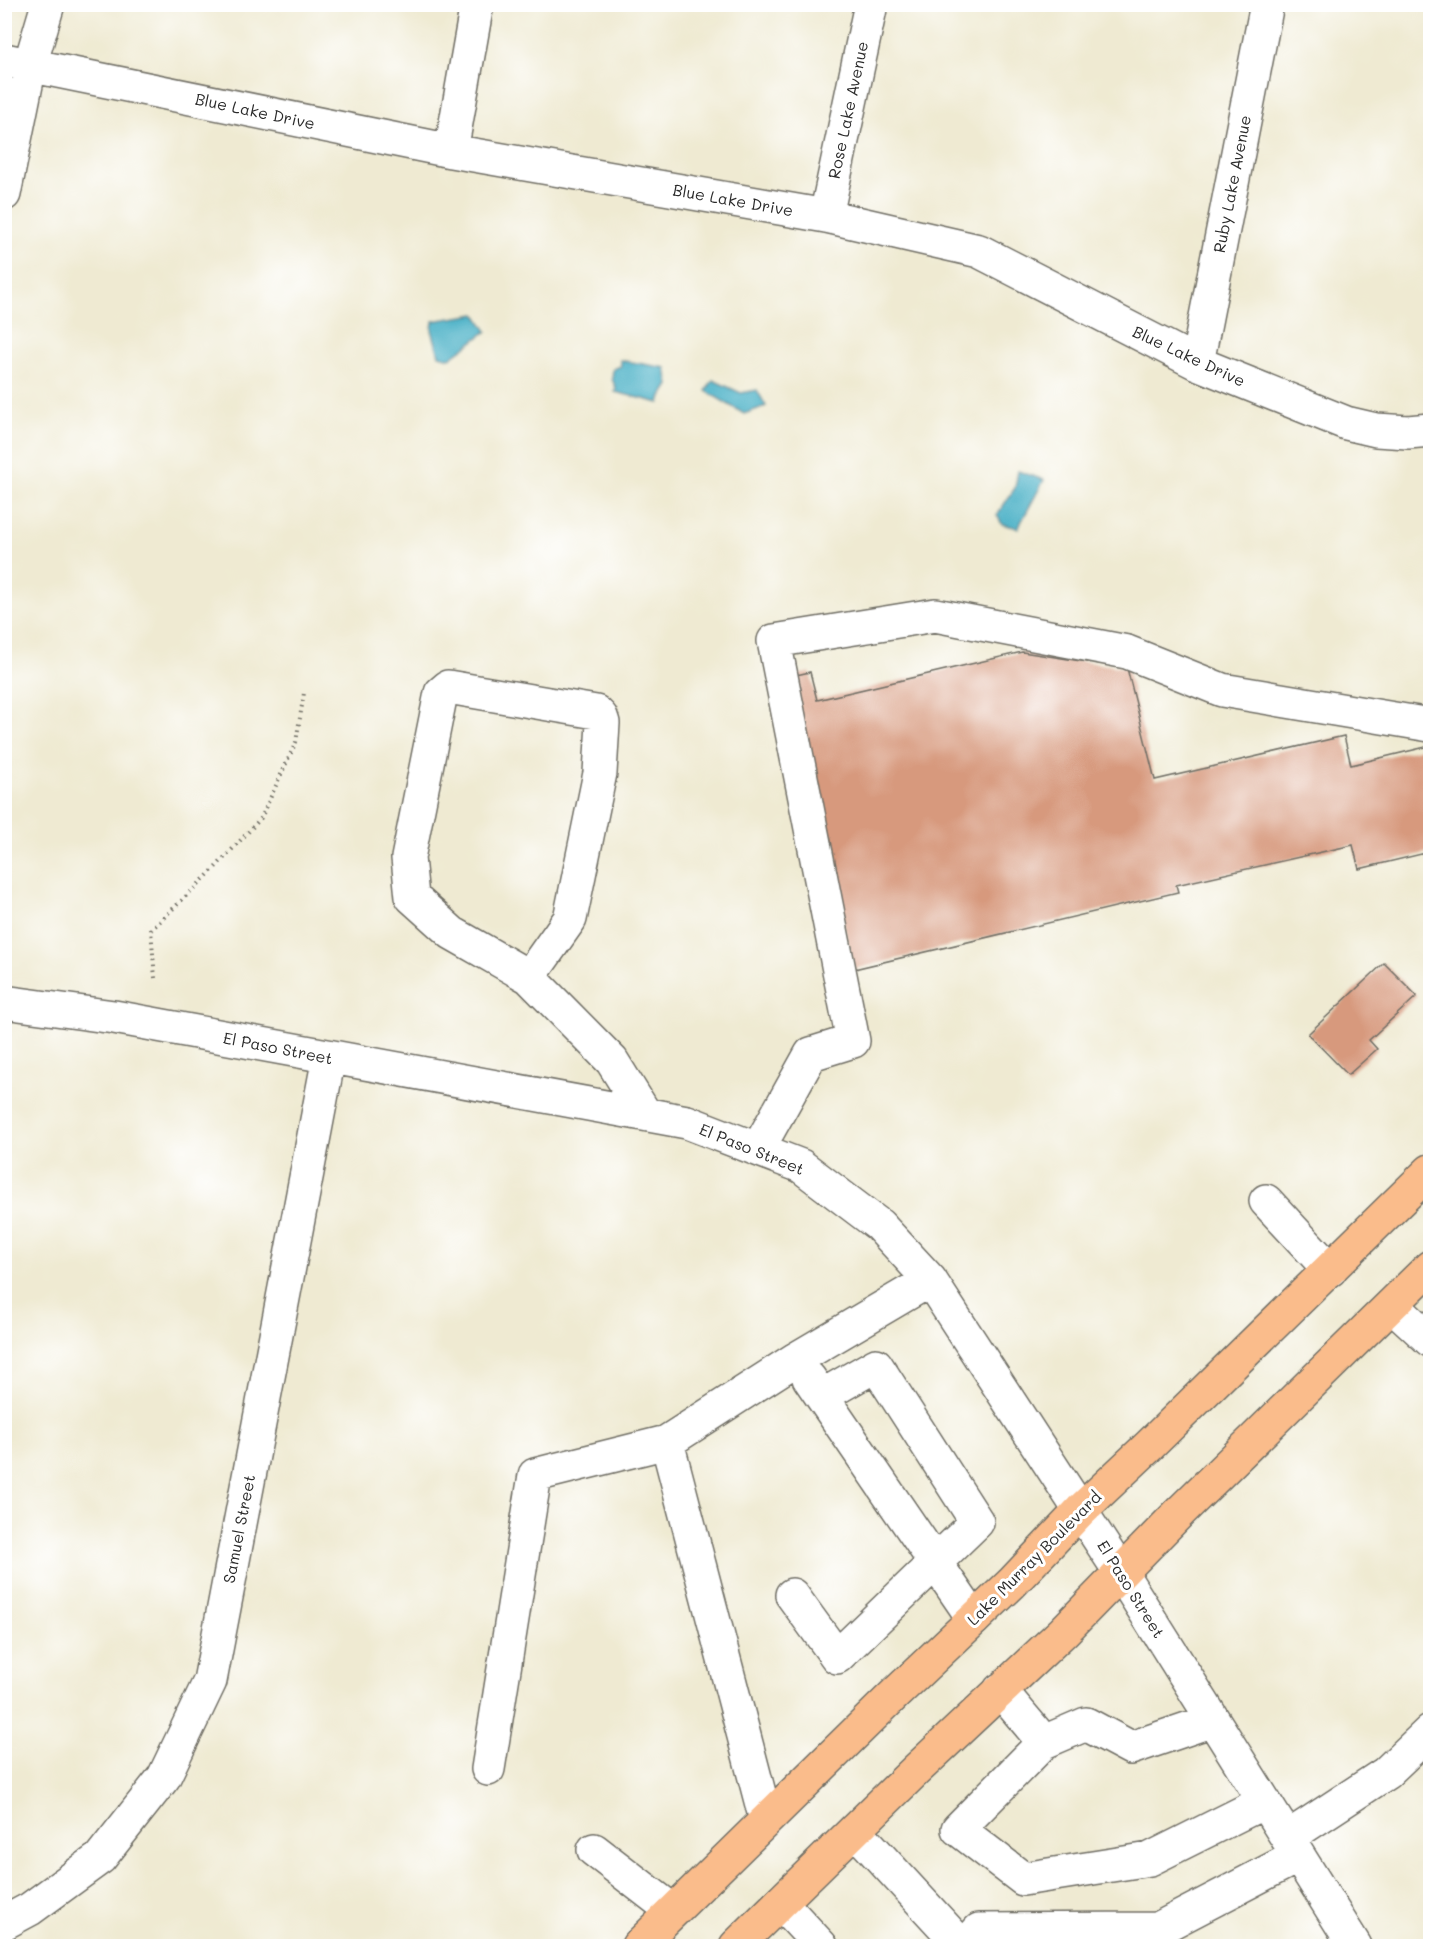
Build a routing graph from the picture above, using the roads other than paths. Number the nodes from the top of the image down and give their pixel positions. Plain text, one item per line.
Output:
1 (48, 4) edge
2 (477, 4) edge
3 (871, 4) edge
4 (1267, 4) edge
5 (17, 63) edge
6 (451, 151) junction
7 (4, 194) edge
8 (826, 216) junction
9 (1197, 363) junction
10 (1431, 430) edge
11 (1431, 725) edge
12 (529, 977) junction
13 (4, 1002) edge
14 (329, 1057) junction
15 (645, 1114) junction
16 (758, 1149) junction
17 (1431, 1171) edge
18 (1266, 1201) dead end
19 (1431, 1267) edge
20 (1330, 1270) junction
21 (930, 1280) junction
22 (1392, 1305) junction
23 (1431, 1340) edge
24 (796, 1359) junction
25 (822, 1396) junction
26 (667, 1442) junction
27 (1081, 1510) junction
28 (936, 1563) junction
29 (1121, 1573) junction
30 (792, 1595) dead end
31 (974, 1619) junction
32 (1000, 1690) junction
33 (1213, 1720) junction
34 (1431, 1731) edge
35 (1044, 1742) junction
36 (488, 1769) dead end
37 (1264, 1802) junction
38 (766, 1820) junction
39 (855, 1830) junction
40 (1292, 1847) junction
41 (594, 1850) dead end
42 (781, 1903) junction
43 (673, 1911) junction
44 (4, 1923) edge
45 (639, 1947) edge
46 (736, 1947) edge
47 (821, 1947) edge
48 (963, 1947) edge
49 (1354, 1947) edge

1 - 5 street
2 - 6 street
3 - 8 street, Rose Lake Avenue
4 - 9 street, Ruby Lake Avenue
5 - 6 street, Blue Lake Drive
5 - 7 street
6 - 8 street, Blue Lake Drive
8 - 9 street, Blue Lake Drive
9 - 10 street, Blue Lake Drive
11 - 16 street
12 - 12 street
12 - 15 street
13 - 14 street, El Paso Street
14 - 15 street, El Paso Street
14 - 44 street, Samuel Street
15 - 16 street, El Paso Street
16 - 21 street, El Paso Street
17 - 20 main road, Lake Murray Boulevard
18 - 20 street
19 - 22 main road
20 - 27 main road, Lake Murray Boulevard
21 - 24 street
21 - 27 street, El Paso Street
22 - 23 street
22 - 29 main road
24 - 25 street
24 - 26 street
25 - 28 street
25 - 28 street
26 - 36 street
26 - 38 street
27 - 29 street, El Paso Street
27 - 31 main road, Lake Murray Boulevard
28 - 30 street
28 - 31 street
29 - 32 main road
29 - 33 street, El Paso Street
31 - 38 main road, Lake Murray Boulevard
32 - 35 street
32 - 39 main road
33 - 35 street
33 - 37 street, El Paso Street
34 - 40 street
35 - 37 street
37 - 40 street, El Paso Street
38 - 43 main road, Lake Murray Boulevard
39 - 42 main road
39 - 48 street
40 - 48 street
40 - 49 street, El Paso Street
41 - 43 street
42 - 46 main road
42 - 47 street
43 - 45 main road, Lake Murray Boulevard

